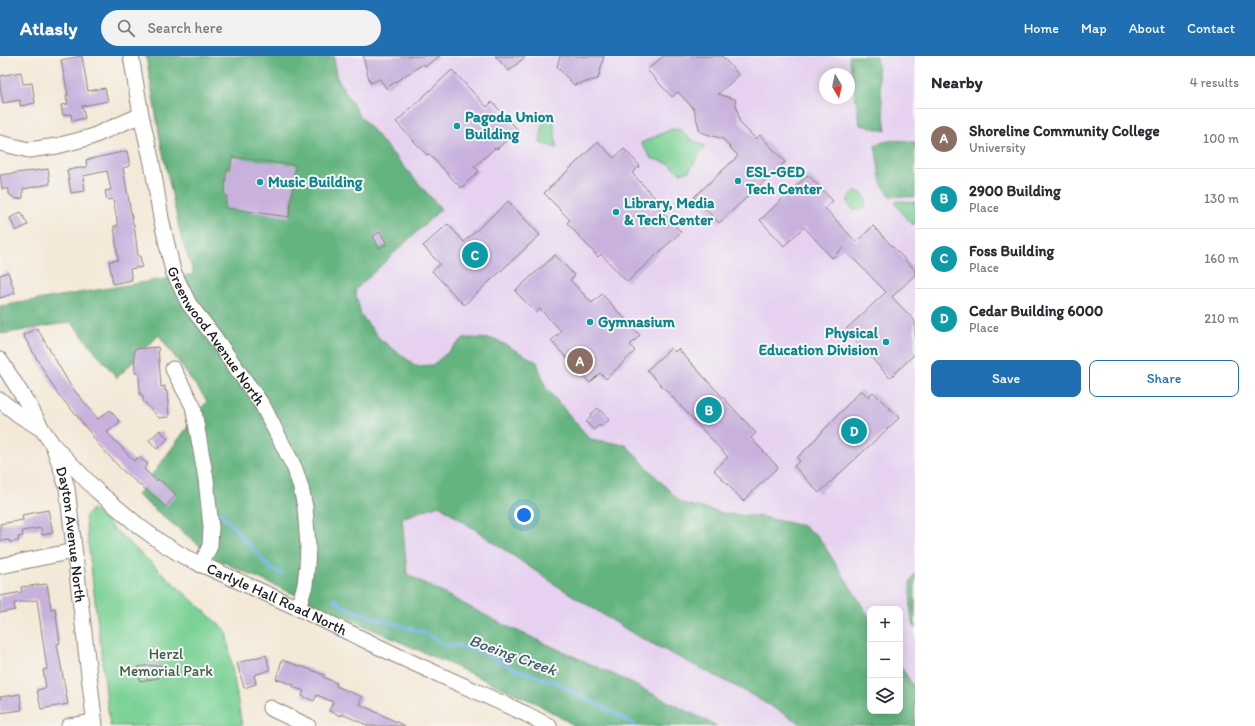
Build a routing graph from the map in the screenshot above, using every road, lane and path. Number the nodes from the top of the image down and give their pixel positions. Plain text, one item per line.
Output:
1 (131, 56) edge
2 (141, 115) junction
3 (0, 143) edge
4 (0, 360) edge
5 (173, 369) dead end
6 (9, 374) junction
7 (0, 392) edge
8 (0, 400) edge
9 (42, 429) junction
10 (53, 445) junction
11 (90, 484) junction
12 (68, 493) junction
13 (74, 552) junction
14 (201, 565) junction
15 (0, 566) edge
16 (298, 608) junction
17 (270, 708) dead end
18 (95, 724) edge
19 (69, 726) edge
20 (308, 726) edge
21 (549, 726) edge

1 - 2 street, Greenwood Avenue North
2 - 3 street
2 - 16 street, Greenwood Avenue North
4 - 6 street, Dayton Avenue North
5 - 14 street
6 - 7 street
6 - 9 street, Dayton Avenue North
8 - 9 street
9 - 10 street, Dayton Avenue North
10 - 11 street, Carlyle Hall Road North
10 - 12 street, Dayton Avenue North
11 - 12 street
11 - 14 street, Carlyle Hall Road North
12 - 13 street, Dayton Avenue North
13 - 15 street
13 - 18 street, Dayton Avenue North
14 - 16 street, Carlyle Hall Road North
16 - 21 street, Carlyle Hall Road North
17 - 20 street
18 - 19 street

